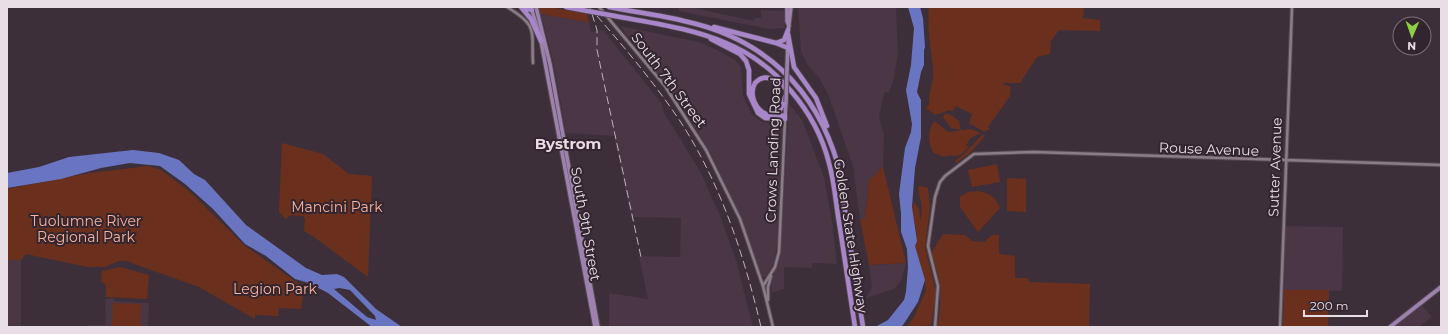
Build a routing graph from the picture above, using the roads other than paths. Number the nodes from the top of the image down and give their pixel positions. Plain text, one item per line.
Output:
1 (507, 7) edge
2 (521, 7) edge
3 (566, 7) edge
4 (599, 7) edge
5 (609, 7) edge
6 (787, 7) edge
7 (791, 7) edge
8 (1292, 7) edge
9 (533, 8) edge
10 (684, 21) junction
11 (788, 30) junction
12 (704, 35) junction
13 (541, 41) junction
14 (776, 43) junction
15 (788, 48) junction
16 (533, 63) dead end
17 (786, 95) joint
18 (795, 96) junction
19 (785, 102) junction
20 (770, 115) junction
21 (785, 118) junction
22 (832, 143) junction
23 (1285, 162) junction
24 (1441, 165) edge
25 (771, 274) junction
26 (763, 286) junction
27 (1441, 287) edge
28 (769, 307) junction
29 (594, 327) edge
30 (598, 327) edge
31 (773, 327) edge
32 (855, 327) edge
33 (863, 327) edge
34 (935, 327) edge
35 (1280, 327) edge
36 (1390, 327) edge

1 - 16 street
2 - 9 highway
2 - 13 highway
3 - 12 highway, Golden State Highway, bridge
4 - 26 street, South 7th Street
5 - 10 highway, Golden State Highway
6 - 11 main road, Crows Landing Road
7 - 11 main road, Crows Landing Road
8 - 23 street, Sutter Avenue
9 - 13 main road, South 9th Street
9 - 30 main road, South 9th Street
10 - 14 highway
10 - 22 highway, Golden State Highway
11 - 14 highway
11 - 15 main road, Crows Landing Road
11 - 22 highway
12 - 18 highway, Golden State Highway
12 - 21 highway
13 - 29 main road, South 9th Street
14 - 15 highway
15 - 17 main road, Crows Landing Road, bridge
17 - 19 highway, bridge
18 - 20 highway
18 - 32 highway, Golden State Highway
19 - 20 highway
19 - 21 main road, Crows Landing Road
20 - 21 highway
21 - 25 street, Crows Landing Road
22 - 33 highway, Golden State Highway
23 - 24 street, Rouse Avenue
23 - 34 street, Rouse Avenue
23 - 35 street, Sutter Avenue
25 - 26 street, Crows Landing Road
25 - 28 street, Crows Landing Road
26 - 28 street, South 7th Street
27 - 36 main road
28 - 31 street, South 7th Street

